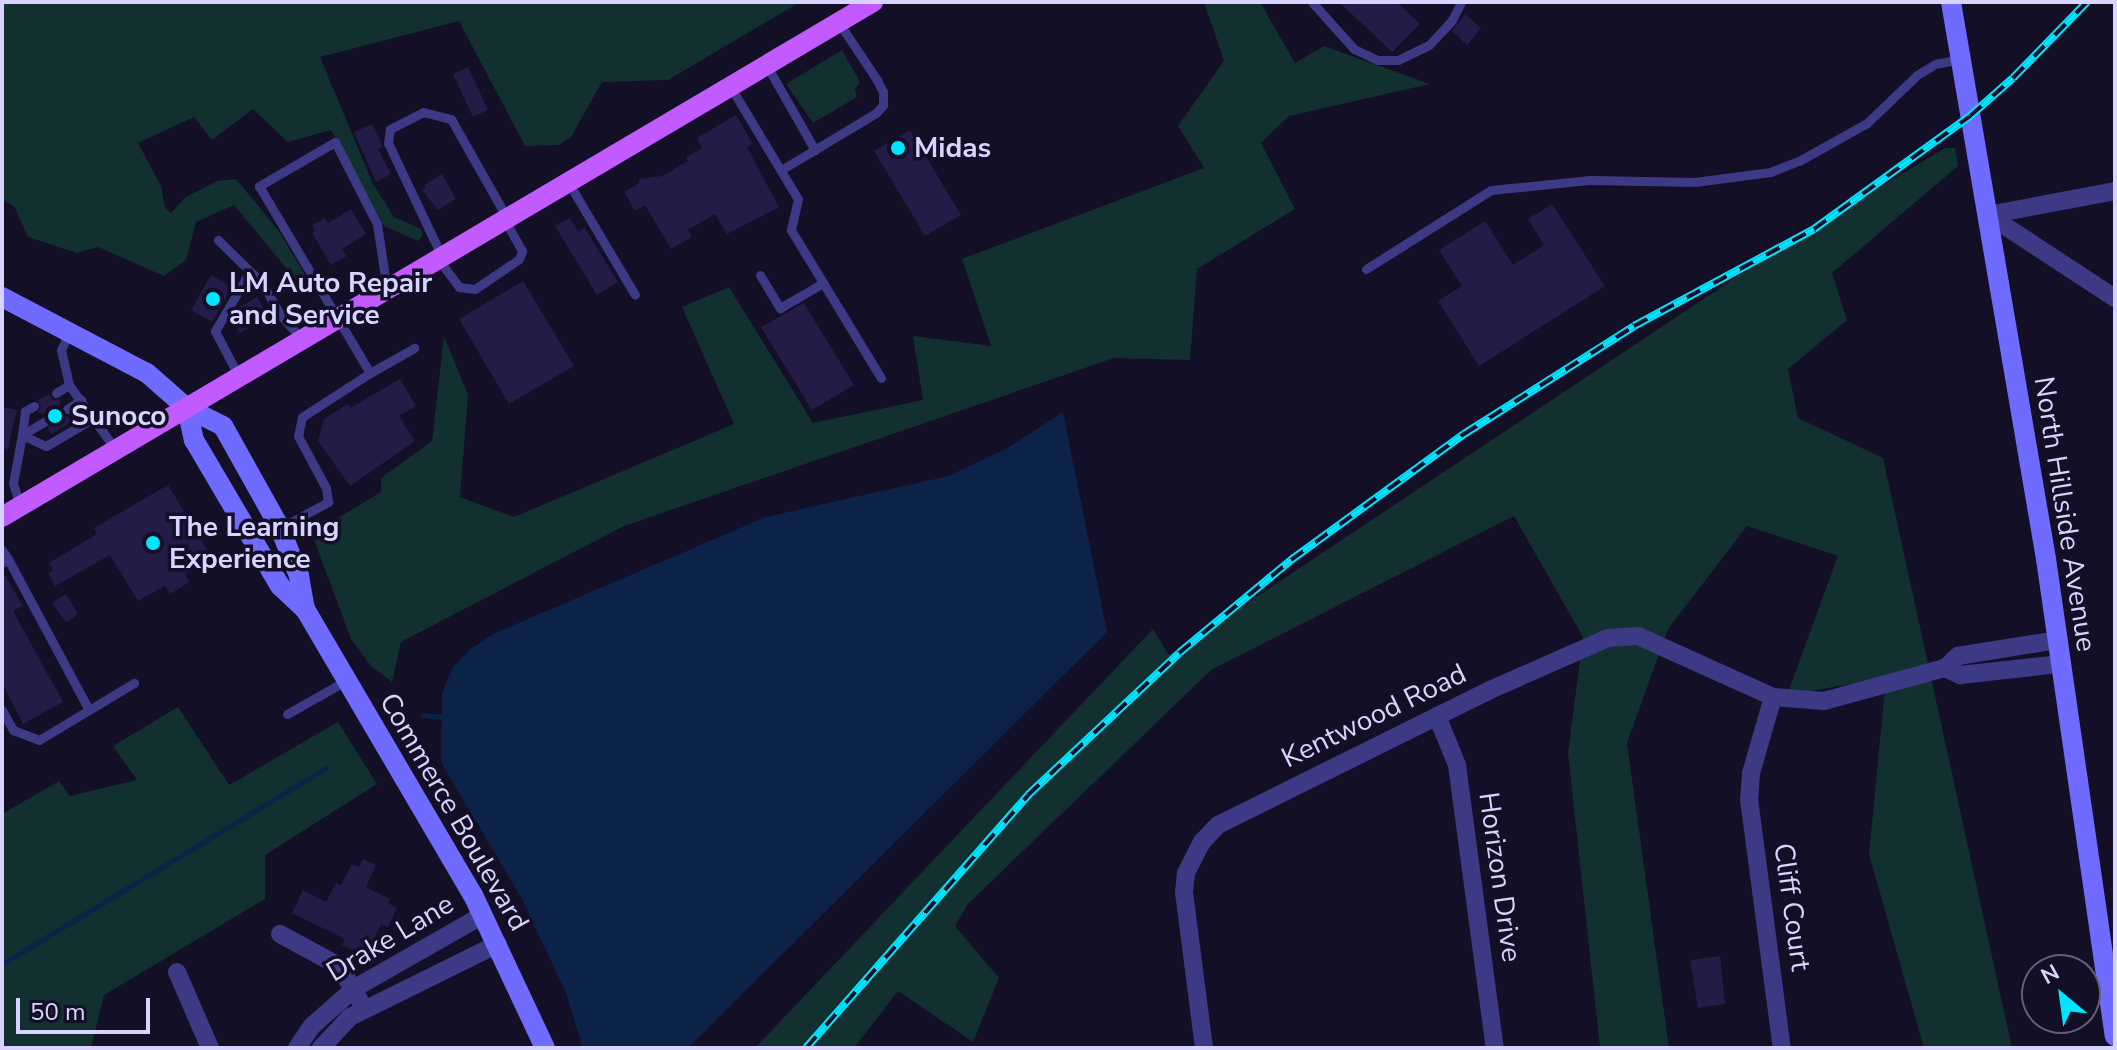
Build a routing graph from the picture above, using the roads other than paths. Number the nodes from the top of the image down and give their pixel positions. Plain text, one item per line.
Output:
1 (873, 2) edge
2 (1312, 2) edge
3 (1461, 2) edge
4 (1951, 2) edge
5 (839, 22) junction
6 (1960, 59) junction
7 (766, 65) junction
8 (730, 86) junction
9 (815, 150) junction
10 (781, 170) junction
11 (568, 182) junction
12 (2115, 191) edge
13 (1988, 215) junction
14 (506, 219) junction
15 (218, 240) dead end
16 (440, 258) junction
17 (1366, 269) dead end
18 (250, 271) junction
19 (760, 275) dead end
20 (823, 283) junction
21 (387, 290) junction
22 (635, 295) dead end
23 (2, 297) edge
24 (2115, 298) edge
25 (338, 319) junction
26 (69, 333) junction
27 (303, 340) junction
28 (414, 348) dead end
29 (370, 373) junction
30 (239, 378) junction
31 (881, 378) dead end
32 (69, 385) junction
33 (56, 393) dead end
34 (81, 400) junction
35 (34, 406) dead end
36 (187, 408) junction
37 (67, 409) dead end
38 (94, 418) junction
39 (44, 422) dead end
40 (22, 435) junction
41 (116, 450) junction
42 (11, 512) edge
43 (280, 528) junction
44 (2, 550) edge
45 (5, 561) edge
46 (305, 609) junction
47 (2057, 640) junction
48 (2060, 664) junction
49 (1945, 668) junction
50 (347, 680) junction
51 (134, 683) dead end
52 (1773, 697) junction
53 (2, 710) edge
54 (89, 710) junction
55 (287, 714) dead end
56 (1437, 716) junction
57 (483, 915) junction
58 (280, 934) dead end
59 (498, 944) junction
60 (177, 972) dead end
61 (355, 988) junction
62 (363, 1009) junction
63 (2115, 1036) edge
64 (299, 1047) edge
65 (210, 1048) edge
66 (321, 1048) edge
67 (545, 1048) edge
68 (1204, 1048) edge
69 (1495, 1048) edge
70 (1782, 1048) edge

1 - 5 main road
2 - 3 lane
4 - 6 main road, North Hillside Avenue
5 - 7 main road
5 - 9 lane
6 - 13 main road, North Hillside Avenue
6 - 17 lane
7 - 8 main road
7 - 9 lane
8 - 10 lane
8 - 11 main road
9 - 10 lane
10 - 20 lane
11 - 14 main road
11 - 22 lane
12 - 13 street
13 - 24 street
13 - 47 main road, North Hillside Avenue
14 - 16 main road
14 - 16 lane
14 - 16 lane
15 - 18 lane
16 - 21 main road
18 - 27 lane
18 - 30 lane
19 - 20 lane
20 - 31 lane
21 - 25 main road
21 - 25 lane
23 - 26 main road
25 - 27 main road
25 - 29 lane
26 - 32 lane
26 - 36 main road
27 - 30 main road
28 - 29 lane
29 - 43 lane
30 - 36 main road
32 - 33 lane
32 - 34 lane
34 - 37 lane
34 - 38 lane
35 - 40 lane
36 - 41 main road
36 - 43 main road, Commerce Boulevard
36 - 46 main road, Commerce Boulevard
38 - 40 lane
38 - 41 lane
39 - 40 lane
40 - 42 lane
41 - 42 main road
43 - 46 main road, Commerce Boulevard
44 - 45 lane
45 - 54 lane
46 - 50 main road, Commerce Boulevard
47 - 48 main road, North Hillside Avenue
47 - 49 street, Kentwood Road
48 - 49 street, Kentwood Road
48 - 63 main road, North Hillside Avenue
49 - 52 street, Kentwood Road
50 - 55 lane
50 - 57 main road, Commerce Boulevard
51 - 54 lane
52 - 56 street, Kentwood Road
52 - 70 street, Cliff Court
53 - 54 lane
56 - 68 street, Kentwood Road
56 - 69 street, Horizon Drive
57 - 59 main road, Commerce Boulevard
57 - 61 street, Drake Lane
58 - 61 street
59 - 62 street, Drake Lane
59 - 67 main road, Commerce Boulevard
60 - 65 street
61 - 62 street
61 - 64 street, Drake Lane
62 - 66 street, Drake Lane

